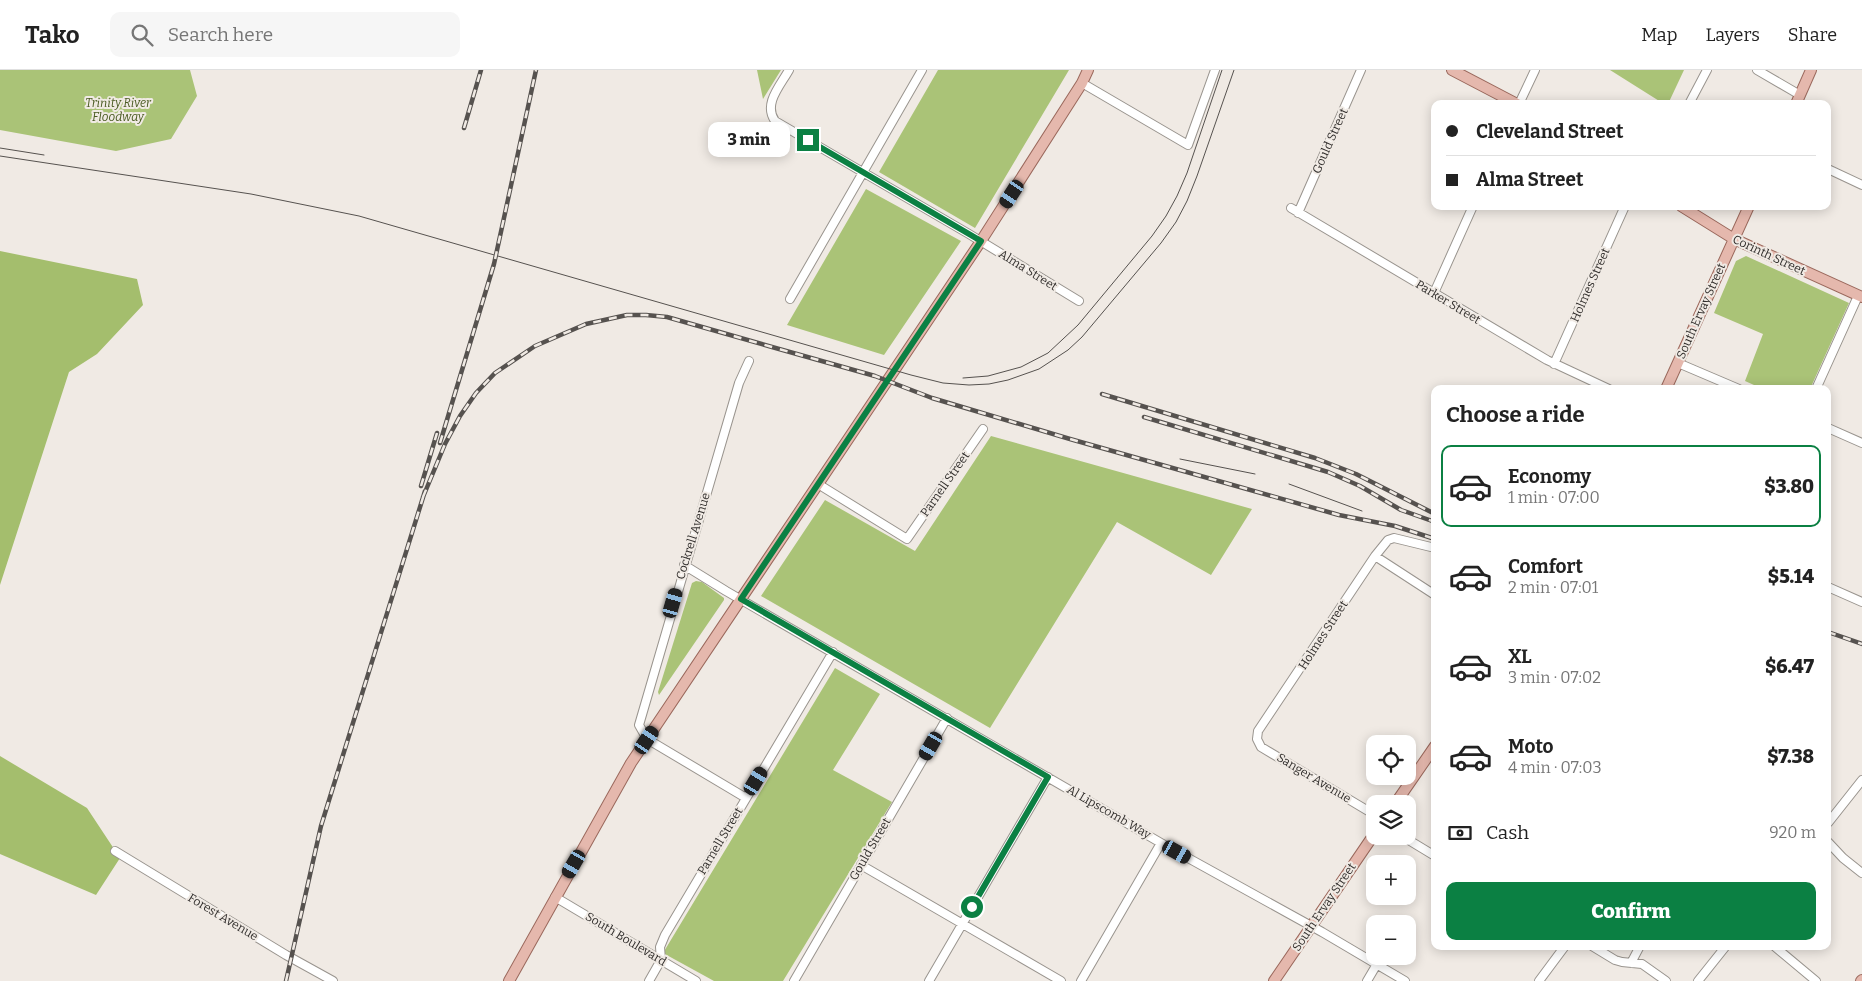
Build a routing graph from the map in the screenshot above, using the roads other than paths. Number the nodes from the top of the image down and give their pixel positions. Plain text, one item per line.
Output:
1 (789, 70) edge
2 (922, 70) edge
3 (1088, 70) edge
4 (1215, 70) edge
5 (1361, 70) edge
6 (1452, 70) edge
7 (1535, 70) edge
8 (1707, 70) edge
9 (1757, 70) edge
10 (1811, 70) edge
11 (1082, 83) junction
12 (1798, 99) edge
13 (1510, 100) edge
14 (1520, 100) edge
15 (1691, 100) edge
16 (862, 171) junction
17 (1831, 171) edge
18 (1862, 185) edge
19 (1471, 210) edge
20 (1623, 210) edge
21 (1687, 210) edge
22 (1747, 210) edge
23 (1295, 211) joint
24 (1734, 239) junction
25 (981, 241) junction
26 (1434, 293) junction
27 (1860, 296) edge
28 (790, 299) dead end
29 (1079, 301) dead end
30 (749, 361) dead end
31 (1678, 362) junction
32 (1554, 364) junction
33 (1601, 385) edge
34 (1668, 385) edge
35 (1730, 385) edge
36 (1818, 385) edge
37 (983, 429) dead end
38 (1831, 429) edge
39 (1862, 443) edge
40 (818, 484) junction
41 (1431, 547) edge
42 (1374, 556) junction
43 (684, 565) junction
44 (1831, 588) edge
45 (1431, 592) edge
46 (741, 599) junction
47 (1862, 602) edge
48 (833, 652) junction
49 (947, 718) junction
50 (1257, 739) joint
51 (647, 740) junction
52 (1431, 752) edge
53 (1048, 777) junction
54 (1862, 780) edge
55 (1401, 795) edge
56 (746, 798) junction
57 (1366, 809) edge
58 (1831, 819) edge
59 (1161, 843) junction
60 (1416, 844) edge
61 (1367, 845) edge
62 (1831, 845) edge
63 (115, 851) dead end
64 (1431, 854) edge
65 (861, 865) junction
66 (1862, 873) edge
67 (555, 897) junction
68 (962, 924) junction
69 (1311, 926) junction
70 (1562, 950) edge
71 (1599, 950) edge
72 (1638, 950) edge
73 (1723, 950) edge
74 (1779, 950) edge
75 (1366, 958) edge
76 (661, 960) junction
77 (1631, 963) junction
78 (1376, 965) edge
79 (1379, 965) edge
80 (333, 981) edge
81 (509, 981) edge
82 (649, 981) edge
83 (696, 981) edge
84 (794, 981) edge
85 (929, 981) edge
86 (1061, 981) edge
87 (1081, 981) edge
88 (1274, 981) edge
89 (1367, 981) edge
90 (1405, 981) edge
91 (1538, 981) edge
92 (1666, 981) edge
93 (1698, 981) edge
94 (1816, 981) edge

1 - 16 street, Alma Street
2 - 16 street
3 - 11 main road
4 - 11 street
5 - 23 street, Gould Street
6 - 13 main road
7 - 14 street
8 - 15 street
9 - 12 street
10 - 12 main road
11 - 25 main road
16 - 25 street, Alma Street
16 - 28 street
17 - 18 street
19 - 26 street
20 - 32 street, Holmes Street
21 - 24 main road, Corinth Street
22 - 24 main road, South Ervay Street
23 - 26 street, Parker Street
24 - 27 main road, Corinth Street
24 - 31 main road, South Ervay Street
25 - 29 street, Alma Street
25 - 40 main road
26 - 32 street, Parker Street
27 - 36 street
30 - 43 street, Cockrell Avenue
31 - 34 main road, South Ervay Street
31 - 35 street
32 - 33 street, Parker Street
37 - 40 street, Parnell Street
38 - 39 street
40 - 46 main road
41 - 42 street, Holmes Street
42 - 45 street
42 - 50 street, Holmes Street
43 - 46 street, Al Lipscomb Way
43 - 51 street, Cockrell Avenue
44 - 47 street
46 - 48 street, Al Lipscomb Way
46 - 51 main road
48 - 49 street, Al Lipscomb Way
48 - 56 street, Parnell Street
49 - 53 street, Al Lipscomb Way
49 - 65 street, Gould Street
50 - 57 street, Sanger Avenue
51 - 56 street
51 - 67 main road
52 - 55 main road
53 - 59 street, Al Lipscomb Way
53 - 68 street
54 - 58 street
56 - 76 street, Parnell Street
59 - 69 street, Al Lipscomb Way
59 - 87 street
60 - 64 street
61 - 69 main road, South Ervay Street
62 - 66 street
63 - 80 street, Forest Avenue
65 - 68 street
65 - 84 street, Gould Street
67 - 76 street, South Boulevard
67 - 81 main road
68 - 85 street
68 - 86 street
69 - 75 street, Al Lipscomb Way
69 - 88 main road, South Ervay Street
70 - 91 street
71 - 77 street
72 - 77 street
73 - 93 street
74 - 94 street
76 - 82 street, Parnell Street
76 - 83 street, South Boulevard
77 - 92 street
78 - 89 street
79 - 90 street, Al Lipscomb Way

